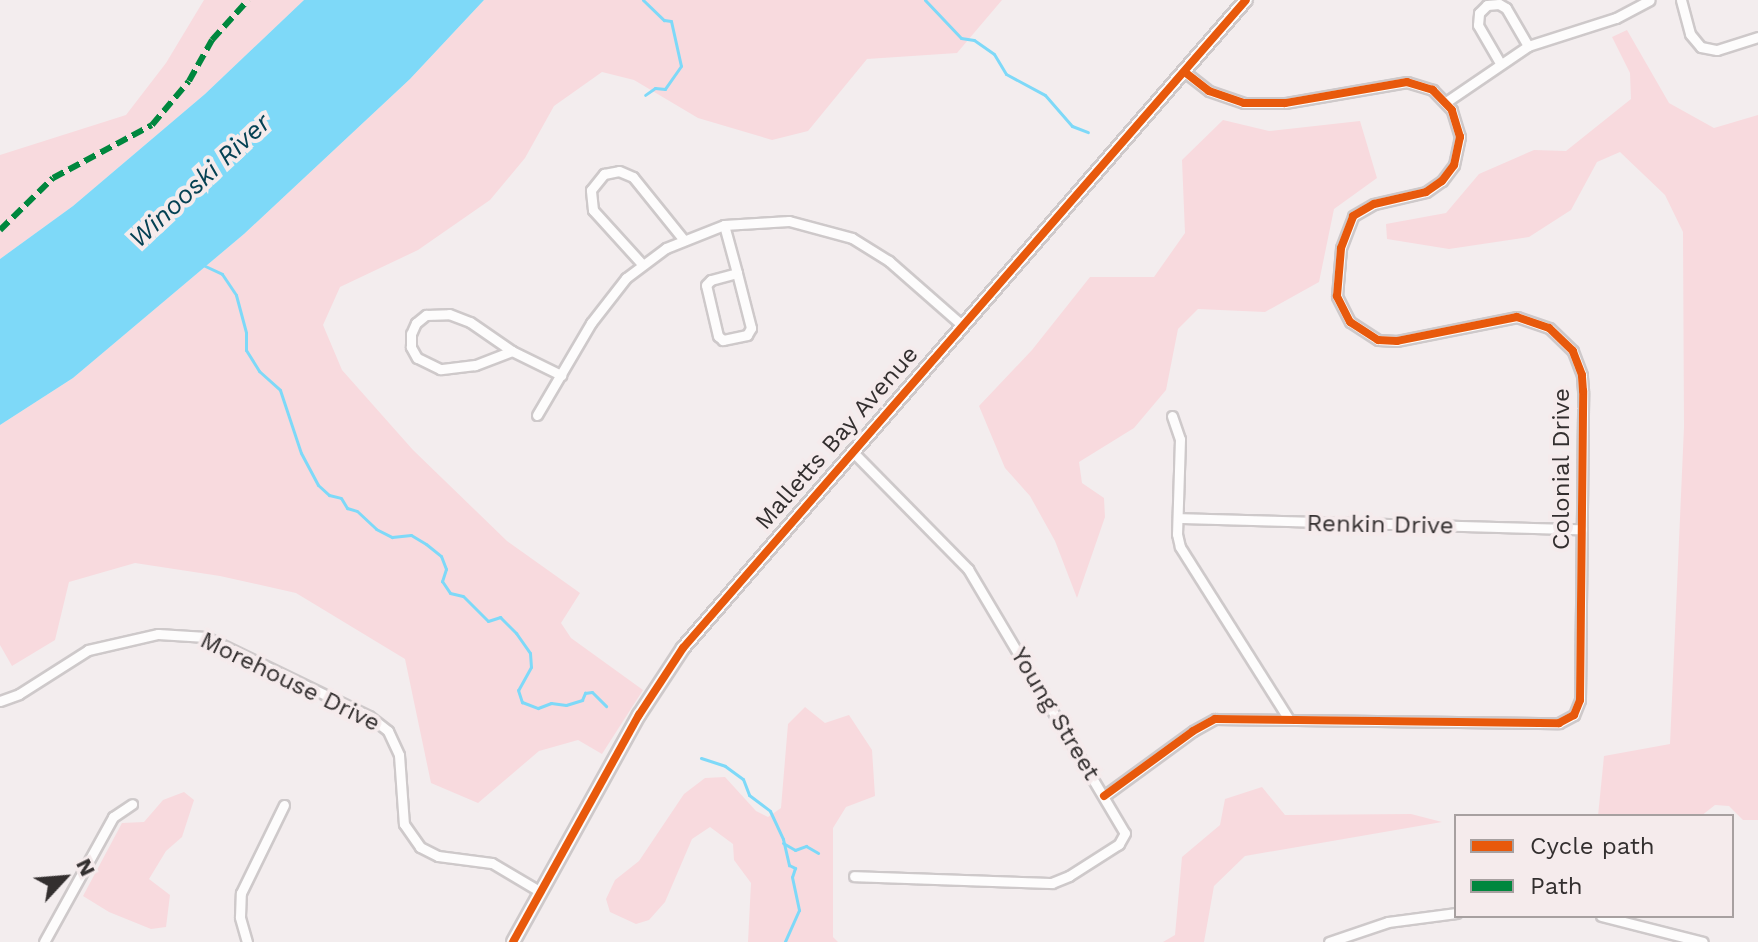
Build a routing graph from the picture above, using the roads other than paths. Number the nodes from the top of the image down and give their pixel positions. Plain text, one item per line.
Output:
1 (1246, 0) edge
2 (1650, 0) edge
3 (1681, 0) edge
4 (1758, 37) edge
5 (1528, 46) junction
6 (1500, 63) junction
7 (1185, 72) junction
8 (1446, 102) junction
9 (724, 225) junction
10 (683, 239) junction
11 (642, 264) junction
12 (737, 273) junction
13 (963, 326) junction
14 (512, 351) junction
15 (561, 375) junction
16 (537, 415) dead end
17 (1172, 416) dead end
18 (853, 452) junction
19 (1178, 518) junction
20 (1582, 529) junction
21 (0, 701) edge
22 (1288, 718) junction
23 (1104, 796) junction
24 (132, 804) dead end
25 (284, 805) dead end
26 (854, 876) dead end
27 (541, 892) junction
28 (1454, 913) edge
29 (1609, 918) edge
30 (44, 942) edge
31 (247, 942) edge
32 (513, 942) edge
33 (1329, 942) edge
34 (1703, 942) edge

1 - 7 street, Malletts Bay Avenue
2 - 5 street
3 - 4 street
5 - 6 street
5 - 6 street
6 - 8 street
7 - 8 street
7 - 13 street, Malletts Bay Avenue
8 - 20 street, Colonial Drive
9 - 10 street
9 - 12 street
9 - 13 street
10 - 11 street
10 - 11 street
11 - 15 street
12 - 12 street
13 - 18 street, Malletts Bay Avenue
14 - 14 street
14 - 15 street
15 - 16 street
17 - 19 street
18 - 23 street, Young Street
18 - 27 street, Malletts Bay Avenue
19 - 20 street, Renkin Drive
19 - 22 street
20 - 22 street, Colonial Drive
21 - 27 street, Morehouse Drive
22 - 23 street, Colonial Drive
23 - 26 street, Young Street
24 - 30 street
25 - 31 street
27 - 32 street, Malletts Bay Avenue
28 - 33 street
29 - 34 street

